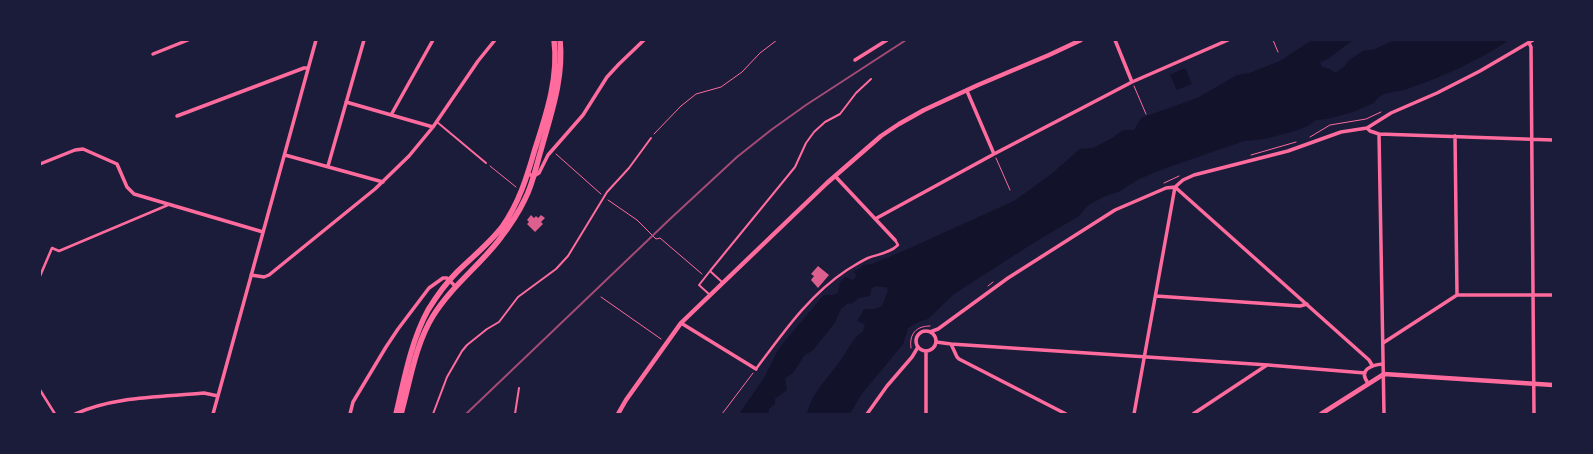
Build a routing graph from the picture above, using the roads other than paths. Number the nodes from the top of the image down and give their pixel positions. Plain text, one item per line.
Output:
1 (188, 40) edge
2 (316, 40) edge
3 (364, 40) edge
4 (433, 40) edge
5 (495, 40) edge
6 (554, 40) edge
7 (560, 40) edge
8 (644, 40) edge
9 (887, 40) edge
10 (1080, 40) edge
11 (1115, 40) edge
12 (1228, 40) edge
13 (1531, 41) edge
14 (153, 54) dead end
15 (855, 60) dead end
16 (308, 68) junction
17 (872, 79) dead end
18 (1132, 82) junction
19 (967, 91) junction
20 (346, 102) junction
21 (391, 115) junction
22 (177, 116) dead end
23 (437, 122) junction
24 (433, 127) junction
25 (1367, 128) junction
26 (1379, 134) junction
27 (1454, 136) junction
28 (651, 138) road end
29 (1533, 140) junction
30 (1553, 140) edge
31 (994, 154) junction
32 (284, 155) junction
33 (486, 162) road end
34 (40, 164) edge
35 (328, 166) junction
36 (530, 175) junction
37 (836, 176) junction
38 (383, 182) junction
39 (1175, 187) junction
40 (169, 204) junction
41 (875, 219) junction
42 (262, 232) junction
43 (895, 240) joint
44 (710, 272) junction
45 (251, 275) junction
46 (40, 276) edge
47 (450, 280) junction
48 (722, 282) junction
49 (456, 286) junction
50 (710, 295) junction
51 (1457, 295) junction
52 (1533, 295) junction
53 (1553, 295) edge
54 (1156, 296) junction
55 (1307, 304) junction
56 (681, 323) junction
57 (930, 332) junction
58 (936, 342) junction
59 (1383, 343) junction
60 (951, 344) junction
61 (918, 347) junction
62 (926, 351) junction
63 (1144, 356) junction
64 (1268, 364) junction
65 (1383, 364) junction
66 (1372, 365) junction
67 (756, 369) joint
68 (1365, 373) junction
69 (1384, 374) junction
70 (1368, 383) junction
71 (1534, 384) junction
72 (1553, 385) edge
73 (519, 388) dead end
74 (40, 390) edge
75 (218, 396) junction
76 (55, 414) edge
77 (76, 414) edge
78 (214, 414) edge
79 (350, 414) edge
80 (396, 414) edge
81 (401, 414) edge
82 (433, 414) edge
83 (515, 414) edge
84 (618, 414) edge
85 (867, 414) edge
86 (926, 414) edge
87 (1066, 414) edge
88 (1134, 414) edge
89 (1193, 414) edge
90 (1321, 414) edge
91 (1384, 414) edge
92 (1534, 414) edge

1 - 14 street
2 - 16 street
3 - 20 street
4 - 21 street
5 - 23 street
6 - 36 main road
7 - 36 main road
8 - 36 street
9 - 15 street
10 - 19 street
11 - 18 street
12 - 18 street
13 - 25 street
13 - 29 street
16 - 22 street
16 - 32 street
17 - 44 lane
18 - 31 street
19 - 31 street
19 - 37 street
20 - 21 street
20 - 35 street
21 - 24 street
23 - 24 street
23 - 33 lane
24 - 38 street
25 - 26 street
25 - 39 street
26 - 27 street
26 - 59 street
27 - 29 street
27 - 51 street
28 - 82 lane
29 - 30 street
29 - 52 street
31 - 41 street
32 - 35 street
32 - 42 street
34 - 40 street
35 - 38 street
36 - 47 main road
36 - 49 main road
37 - 41 street
37 - 48 street
38 - 45 street
39 - 54 street
39 - 55 street
39 - 57 street
40 - 42 street
40 - 46 street
41 - 43 street
42 - 45 street
43 - 67 street
44 - 48 lane
44 - 50 lane
45 - 75 street
47 - 49 street
47 - 79 street
47 - 80 main road
48 - 50 street
49 - 81 main road
50 - 56 street
51 - 52 street
51 - 59 street
52 - 53 street
52 - 71 street
54 - 55 street
54 - 63 street
55 - 66 street
56 - 67 street
56 - 84 street
57 - 58 street
57 - 61 street
58 - 60 street
58 - 62 street
59 - 65 street
60 - 63 street
60 - 87 street
61 - 62 street
61 - 85 street
62 - 86 street
63 - 64 street
63 - 88 street
64 - 68 street
64 - 89 street
65 - 66 street
65 - 69 street
66 - 68 street
68 - 70 street
69 - 70 street
69 - 71 street
69 - 91 street
70 - 90 street
71 - 72 street
71 - 92 street
73 - 83 lane
74 - 76 street
75 - 77 street
75 - 78 street

